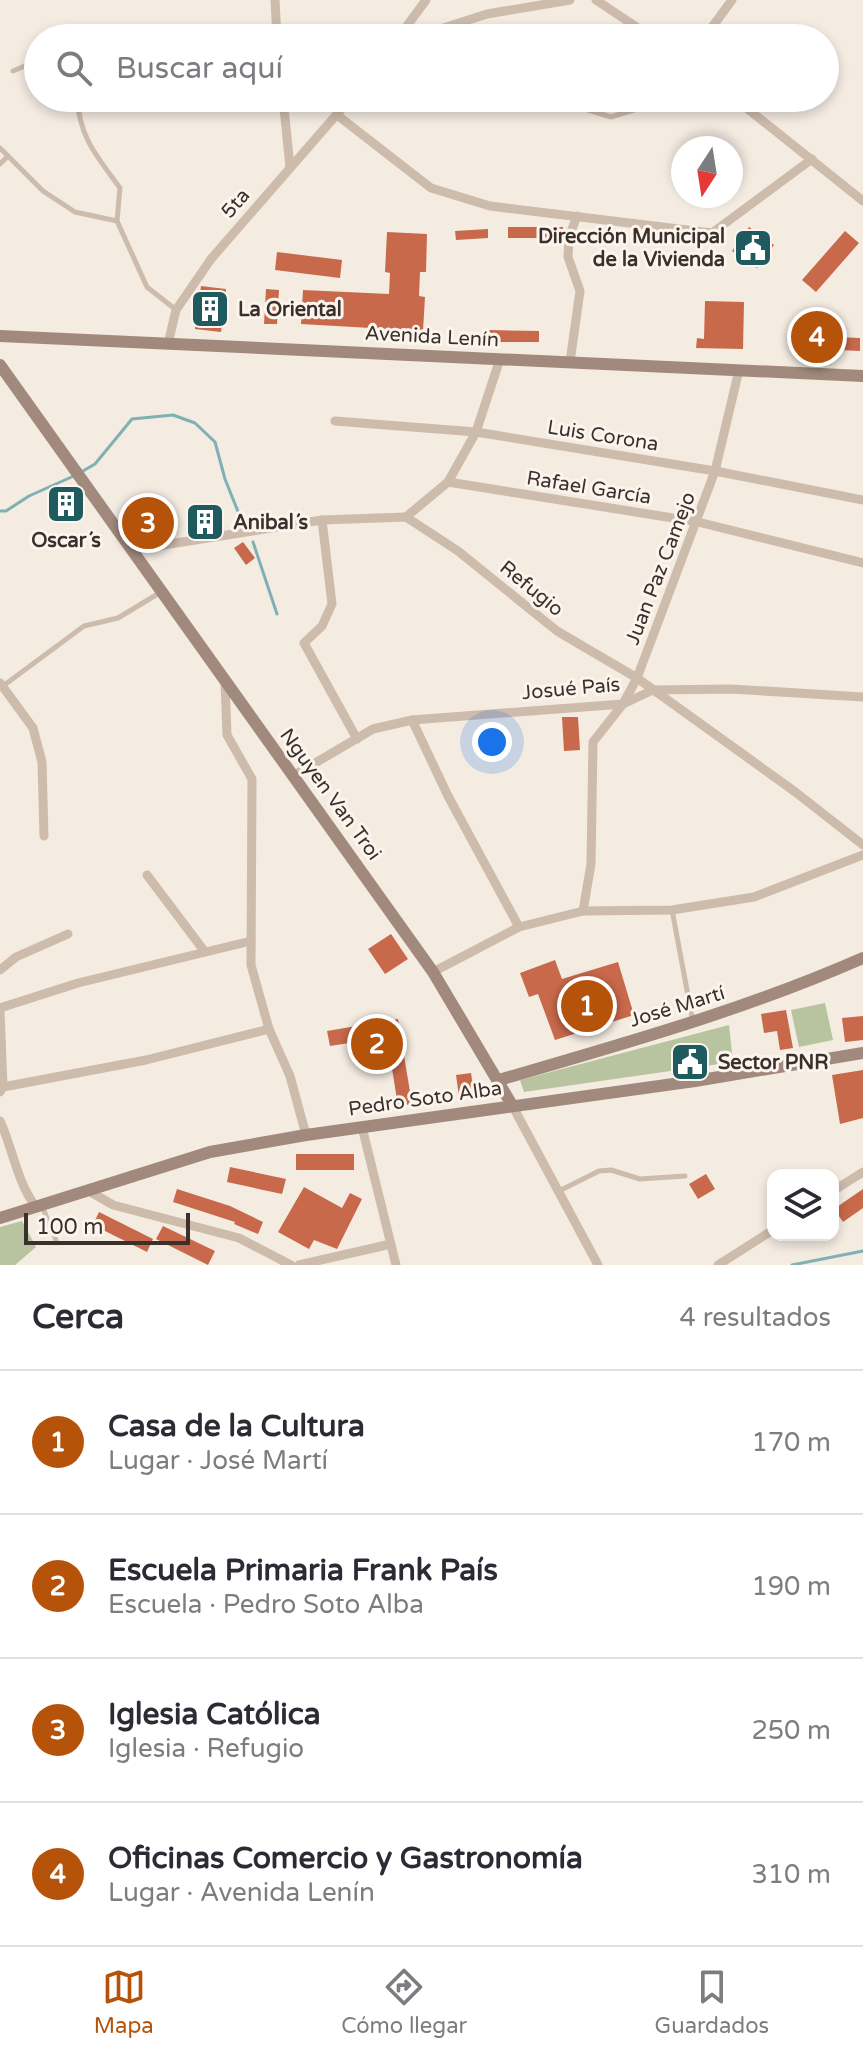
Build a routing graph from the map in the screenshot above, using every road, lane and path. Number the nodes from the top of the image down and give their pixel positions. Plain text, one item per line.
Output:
1 (275, 0) edge
2 (426, 0) edge
3 (570, 0) edge
4 (596, 0) edge
5 (732, 0) edge
6 (276, 24) edge
7 (408, 24) edge
8 (456, 24) edge
9 (632, 24) edge
10 (714, 24) edge
11 (24, 66) edge
12 (13, 71) dead end
13 (78, 112) edge
14 (284, 112) edge
15 (339, 112) edge
16 (595, 112) edge
17 (627, 112) edge
18 (752, 112) edge
19 (337, 115) junction
20 (0, 148) edge
21 (8, 156) junction
22 (812, 159) junction
23 (0, 164) edge
24 (290, 167) junction
25 (863, 201) edge
26 (577, 216) junction
27 (117, 221) junction
28 (176, 310) junction
29 (0, 336) edge
30 (168, 344) junction
31 (500, 359) junction
32 (570, 362) junction
33 (739, 370) junction
34 (2, 373) edge
35 (863, 376) edge
36 (335, 421) dead end
37 (476, 432) junction
38 (715, 471) junction
39 (448, 482) junction
40 (863, 500) edge
41 (406, 517) junction
42 (322, 520) junction
43 (698, 522) junction
44 (132, 550) junction
45 (863, 563) edge
46 (162, 592) junction
47 (637, 678) junction
48 (225, 680) junction
49 (1, 686) edge
50 (653, 690) junction
51 (863, 697) edge
52 (623, 704) junction
53 (412, 720) junction
54 (357, 739) junction
55 (293, 776) junction
56 (44, 836) dead end
57 (863, 845) edge
58 (863, 855) edge
59 (147, 875) dead end
60 (672, 910) junction
61 (583, 911) junction
62 (519, 927) junction
63 (68, 934) dead end
64 (251, 941) junction
65 (205, 952) junction
66 (863, 958) edge
67 (0, 970) edge
68 (433, 972) junction
69 (0, 1010) edge
70 (693, 1023) junction
71 (269, 1029) junction
72 (863, 1053) edge
73 (499, 1080) junction
74 (1, 1089) edge
75 (512, 1105) junction
76 (0, 1121) edge
77 (362, 1127) junction
78 (306, 1135) junction
79 (863, 1172) edge
80 (685, 1176) dead end
81 (839, 1187) edge
82 (89, 1191) junction
83 (557, 1192) junction
84 (39, 1206) junction
85 (0, 1218) edge
86 (767, 1234) edge
87 (56, 1240) dead end
88 (391, 1244) junction
89 (291, 1265) edge
90 (299, 1265) edge
91 (396, 1265) edge
92 (598, 1265) edge
93 (718, 1265) edge

1 - 6 street
2 - 7 street
3 - 8 street
4 - 9 street
5 - 10 street
11 - 12 lane
13 - 27 lane
14 - 24 street
15 - 19 street, 5ta
16 - 17 lane
18 - 22 street
19 - 24 street, 5ta
19 - 26 street
20 - 21 lane
21 - 23 lane
21 - 27 lane
22 - 25 street
22 - 26 street
24 - 28 street, 5ta
26 - 32 street
27 - 28 lane
28 - 30 street, 5ta
29 - 30 street, Avenida Lenín
30 - 31 street, Avenida Lenín
31 - 32 street, Avenida Lenín
31 - 37 street
32 - 33 street, Avenida Lenín
33 - 35 street, Avenida Lenín
33 - 38 street, Juan Paz Camejo
34 - 44 street, Nguyen Van Troi
36 - 37 street, Luis Corona
37 - 38 street, Luis Corona
37 - 39 street
38 - 40 street, Luis Corona
38 - 43 street, Juan Paz Camejo
39 - 41 street
39 - 43 street, Rafael García
41 - 42 street
41 - 47 street, Refugio
42 - 44 street
42 - 54 street
43 - 45 street, Rafael García
43 - 47 street, Juan Paz Camejo
44 - 46 street, Nguyen Van Troi
46 - 48 street, Nguyen Van Troi
46 - 49 lane
47 - 50 street, Refugio
47 - 52 street, Juan Paz Camejo
48 - 55 street, Nguyen Van Troi
48 - 64 street
49 - 56 street
50 - 51 street, Josué País
50 - 52 street, Josué País
50 - 57 street, Refugio
52 - 53 street, Josué País
52 - 61 street, Juan Paz Camejo
53 - 54 street, Josué País
53 - 62 street
54 - 55 street, Josué País
55 - 68 street, Nguyen Van Troi
58 - 60 street
59 - 65 street
60 - 61 street
60 - 70 lane
61 - 62 street
62 - 68 street
63 - 67 street
64 - 65 street
64 - 71 street
65 - 69 street
66 - 70 street, José Martí
68 - 73 street, Nguyen Van Troi
69 - 74 street
70 - 73 street, José Martí
71 - 74 street
71 - 78 street
72 - 75 street, Pedro Soto Alba
73 - 75 street, Nguyen Van Troi
75 - 77 street, Pedro Soto Alba
75 - 83 street, Nguyen Van Troi
76 - 84 street
77 - 78 street, Pedro Soto Alba
77 - 88 street
78 - 82 street, Pedro Soto Alba
79 - 81 street
80 - 83 lane
82 - 84 street, Pedro Soto Alba
82 - 89 street
83 - 92 street, Nguyen Van Troi
84 - 85 street, Pedro Soto Alba
84 - 87 lane
86 - 93 street
88 - 90 street
88 - 91 street

